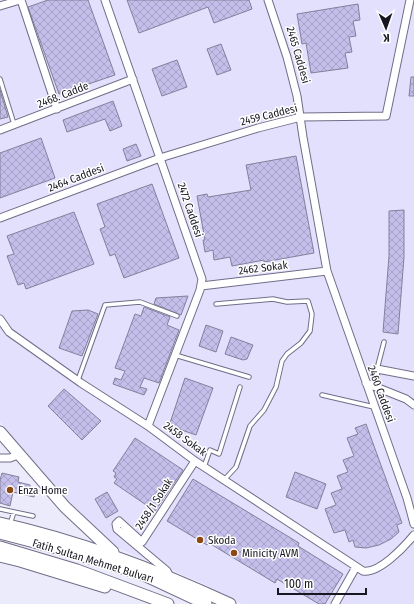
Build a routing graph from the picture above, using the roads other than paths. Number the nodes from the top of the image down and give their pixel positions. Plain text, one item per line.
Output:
1 (20, 0) edge
2 (105, 0) edge
3 (268, 0) edge
4 (410, 0) edge
5 (0, 6) edge
6 (0, 79) edge
7 (133, 79) junction
8 (57, 109) junction
9 (302, 117) junction
10 (14, 125) junction
11 (0, 130) edge
12 (160, 158) junction
13 (0, 218) edge
14 (328, 271) junction
15 (201, 286) junction
16 (216, 304) dead end
17 (177, 316) dead end
18 (0, 319) edge
19 (384, 342) dead end
20 (175, 355) junction
21 (377, 369) junction
22 (414, 376) edge
23 (249, 377) dead end
24 (78, 380) junction
25 (366, 383) junction
26 (240, 387) dead end
27 (378, 387) junction
28 (322, 395) dead end
29 (414, 405) edge
30 (374, 406) junction
31 (148, 426) junction
32 (0, 432) edge
33 (18, 455) junction
34 (0, 458) edge
35 (195, 461) junction
36 (204, 467) junction
37 (224, 480) junction
38 (0, 509) edge
39 (14, 512) junction
40 (33, 516) dead end
41 (5, 524) edge
42 (414, 524) edge
43 (0, 534) edge
44 (414, 535) edge
45 (0, 547) edge
46 (0, 556) edge
47 (118, 556) junction
48 (20, 561) junction
49 (0, 562) edge
50 (359, 569) junction
51 (171, 578) junction
52 (185, 594) junction
53 (153, 604) edge
54 (168, 604) edge
55 (206, 604) edge
56 (230, 604) edge
57 (334, 604) edge

1 - 5 street
1 - 8 street
2 - 7 street, 2472 Caddesi
3 - 9 street, 2465 Caddesi
4 - 9 street, 2459 Caddesi
6 - 10 lane
7 - 8 street, 2468. Cadde
7 - 12 street, 2472 Caddesi
8 - 10 street, 2468. Cadde
9 - 12 street, 2459 Caddesi
9 - 14 street, 2465 Caddesi
10 - 11 street, 2468. Cadde
12 - 13 street, 2464 Caddesi
12 - 15 street, 2472 Caddesi
14 - 15 street, 2462 Sokak
14 - 25 street, 2460 Caddesi
15 - 20 street
16 - 37 lane
17 - 24 lane
18 - 24 street, 2458 Sokak
19 - 21 lane
20 - 23 lane
20 - 31 street
21 - 22 street
21 - 27 lane
24 - 31 street, 2458 Sokak
25 - 27 street
25 - 30 street, 2460 Caddesi
26 - 36 lane
27 - 29 street
28 - 30 lane
30 - 42 street, 2460 Caddesi
31 - 35 street, 2458 Sokak
32 - 33 highway
33 - 34 street
33 - 47 highway
35 - 36 street, 2458 Sokak
35 - 51 street, 2458/1 Sokak
36 - 37 street, 2458 Sokak
37 - 50 street, 2458 Sokak
38 - 39 lane
39 - 40 lane
39 - 41 lane
41 - 47 highway
43 - 52 highway, Fatih Sultan Mehmet Bulvarı
44 - 50 street
45 - 54 highway, Fatih Sultan Mehmet Bulvarı
46 - 48 highway
47 - 51 highway
48 - 49 highway
48 - 53 highway
50 - 57 street
51 - 52 highway
51 - 56 highway
52 - 55 highway, Fatih Sultan Mehmet Bulvarı

